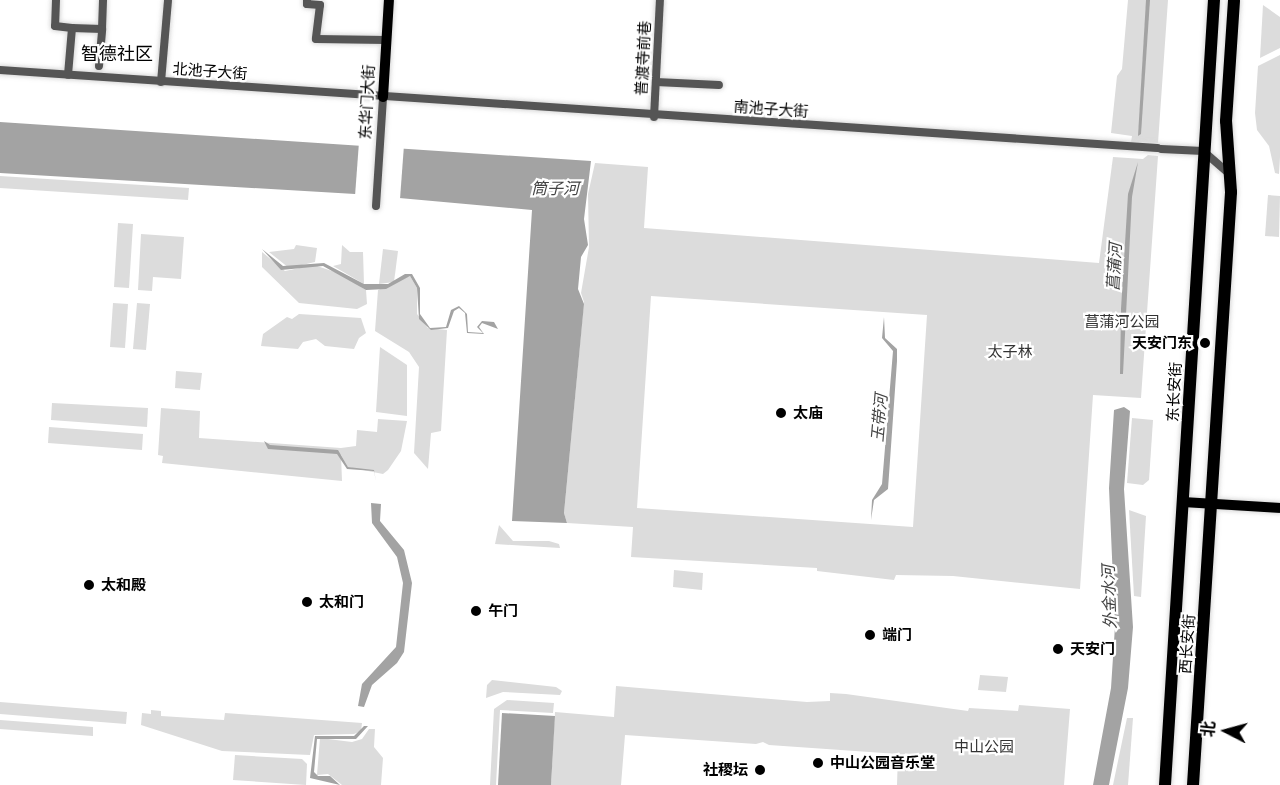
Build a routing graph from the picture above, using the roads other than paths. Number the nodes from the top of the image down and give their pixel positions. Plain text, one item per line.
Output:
1 (56, 0) edge
2 (103, 0) edge
3 (168, 0) edge
4 (308, 0) edge
5 (389, 0) edge
6 (660, 0) edge
7 (1214, 0) edge
8 (1234, 0) edge
9 (72, 28) junction
10 (102, 28) junction
11 (386, 40) junction
12 (99, 66) dead end
13 (0, 70) edge
14 (68, 75) junction
15 (161, 82) junction
16 (656, 82) junction
17 (719, 85) dead end
18 (383, 97) junction
19 (654, 117) junction
20 (1203, 151) junction
21 (1229, 174) junction
22 (376, 202) dead end
23 (1184, 502) junction
24 (1211, 505) junction
25 (1280, 508) edge
26 (1165, 785) edge
27 (1193, 785) edge

1 - 9 street
2 - 10 street
3 - 15 street
4 - 11 street
5 - 11 main road, 东华门大街
6 - 16 street, 普渡寺前巷
7 - 20 highway, 东长安街
8 - 21 highway
9 - 10 street
9 - 14 street
10 - 12 street
11 - 18 main road, 东华门大街
13 - 14 street, 北池子大街
14 - 15 street, 北池子大街
15 - 18 street, 北池子大街
16 - 17 street
16 - 19 street, 普渡寺前巷
18 - 19 street, 南池子大街
18 - 22 street, 东华门大街
19 - 20 street, 南池子大街
20 - 21 street
20 - 23 highway, 东长安街
21 - 24 highway
23 - 24 main road
23 - 26 highway, 东长安街
24 - 25 main road
24 - 27 highway, 西长安街

